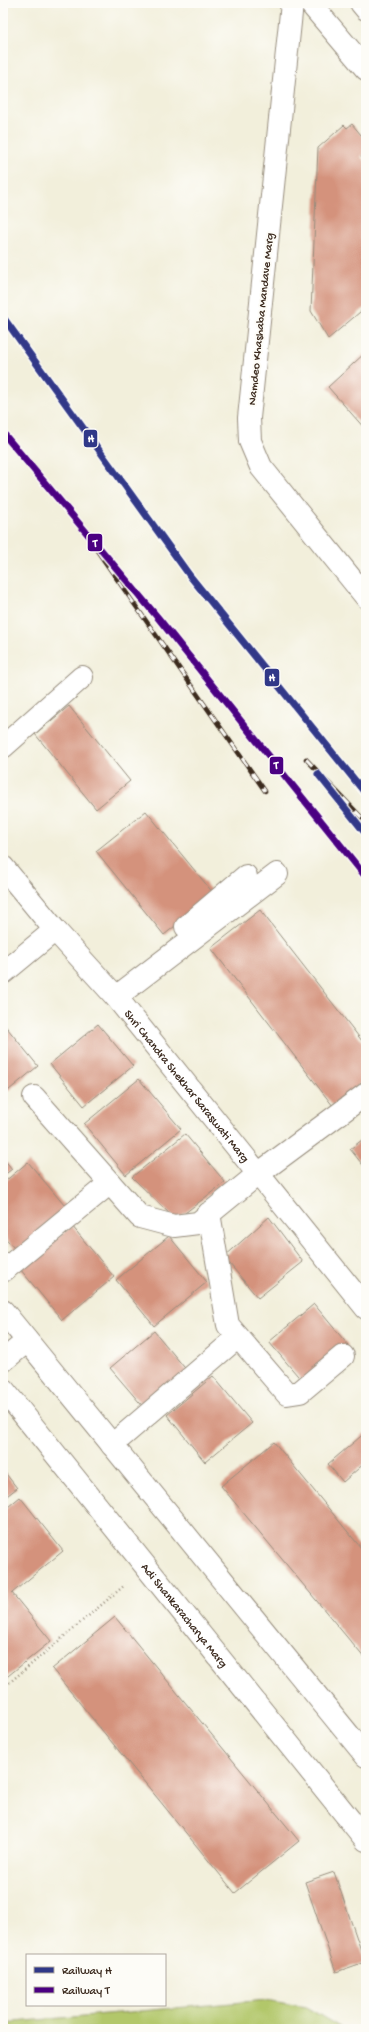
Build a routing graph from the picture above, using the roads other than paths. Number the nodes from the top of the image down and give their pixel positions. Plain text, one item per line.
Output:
1 (292, 3) edge
2 (310, 3) edge
3 (361, 3) edge
4 (366, 9) edge
5 (366, 69) edge
6 (366, 597) edge
7 (82, 678) dead end
8 (3, 747) edge
9 (3, 867) edge
10 (277, 874) dead end
11 (246, 876) dead end
12 (55, 930) junction
13 (3, 973) edge
14 (113, 994) junction
15 (366, 1094) edge
16 (34, 1097) dead end
17 (258, 1174) junction
18 (110, 1183) junction
19 (209, 1213) junction
20 (3, 1271) edge
21 (366, 1308) edge
22 (3, 1310) edge
23 (238, 1337) junction
24 (27, 1341) junction
25 (344, 1356) dead end
26 (3, 1361) edge
27 (3, 1389) edge
28 (112, 1445) junction
29 (366, 1756) edge
30 (366, 1840) edge

1 - 6 street, Namdeo Khashaba Mandave Marg
2 - 5 street
3 - 4 street
7 - 8 street
9 - 12 street, Shri Chandra Shekhar Saraswati Marg
10 - 14 street
11 - 14 street
12 - 13 street
12 - 14 street, Shri Chandra Shekhar Saraswati Marg
14 - 17 street, Shri Chandra Shekhar Saraswati Marg
15 - 17 street
16 - 18 street
17 - 19 street
17 - 21 street, Shri Chandra Shekhar Saraswati Marg
18 - 19 street
18 - 20 street
19 - 23 street
22 - 24 street
23 - 25 street
23 - 28 street
24 - 26 street
24 - 28 street
27 - 30 street, Adi Shankaracharya Marg
28 - 29 street

